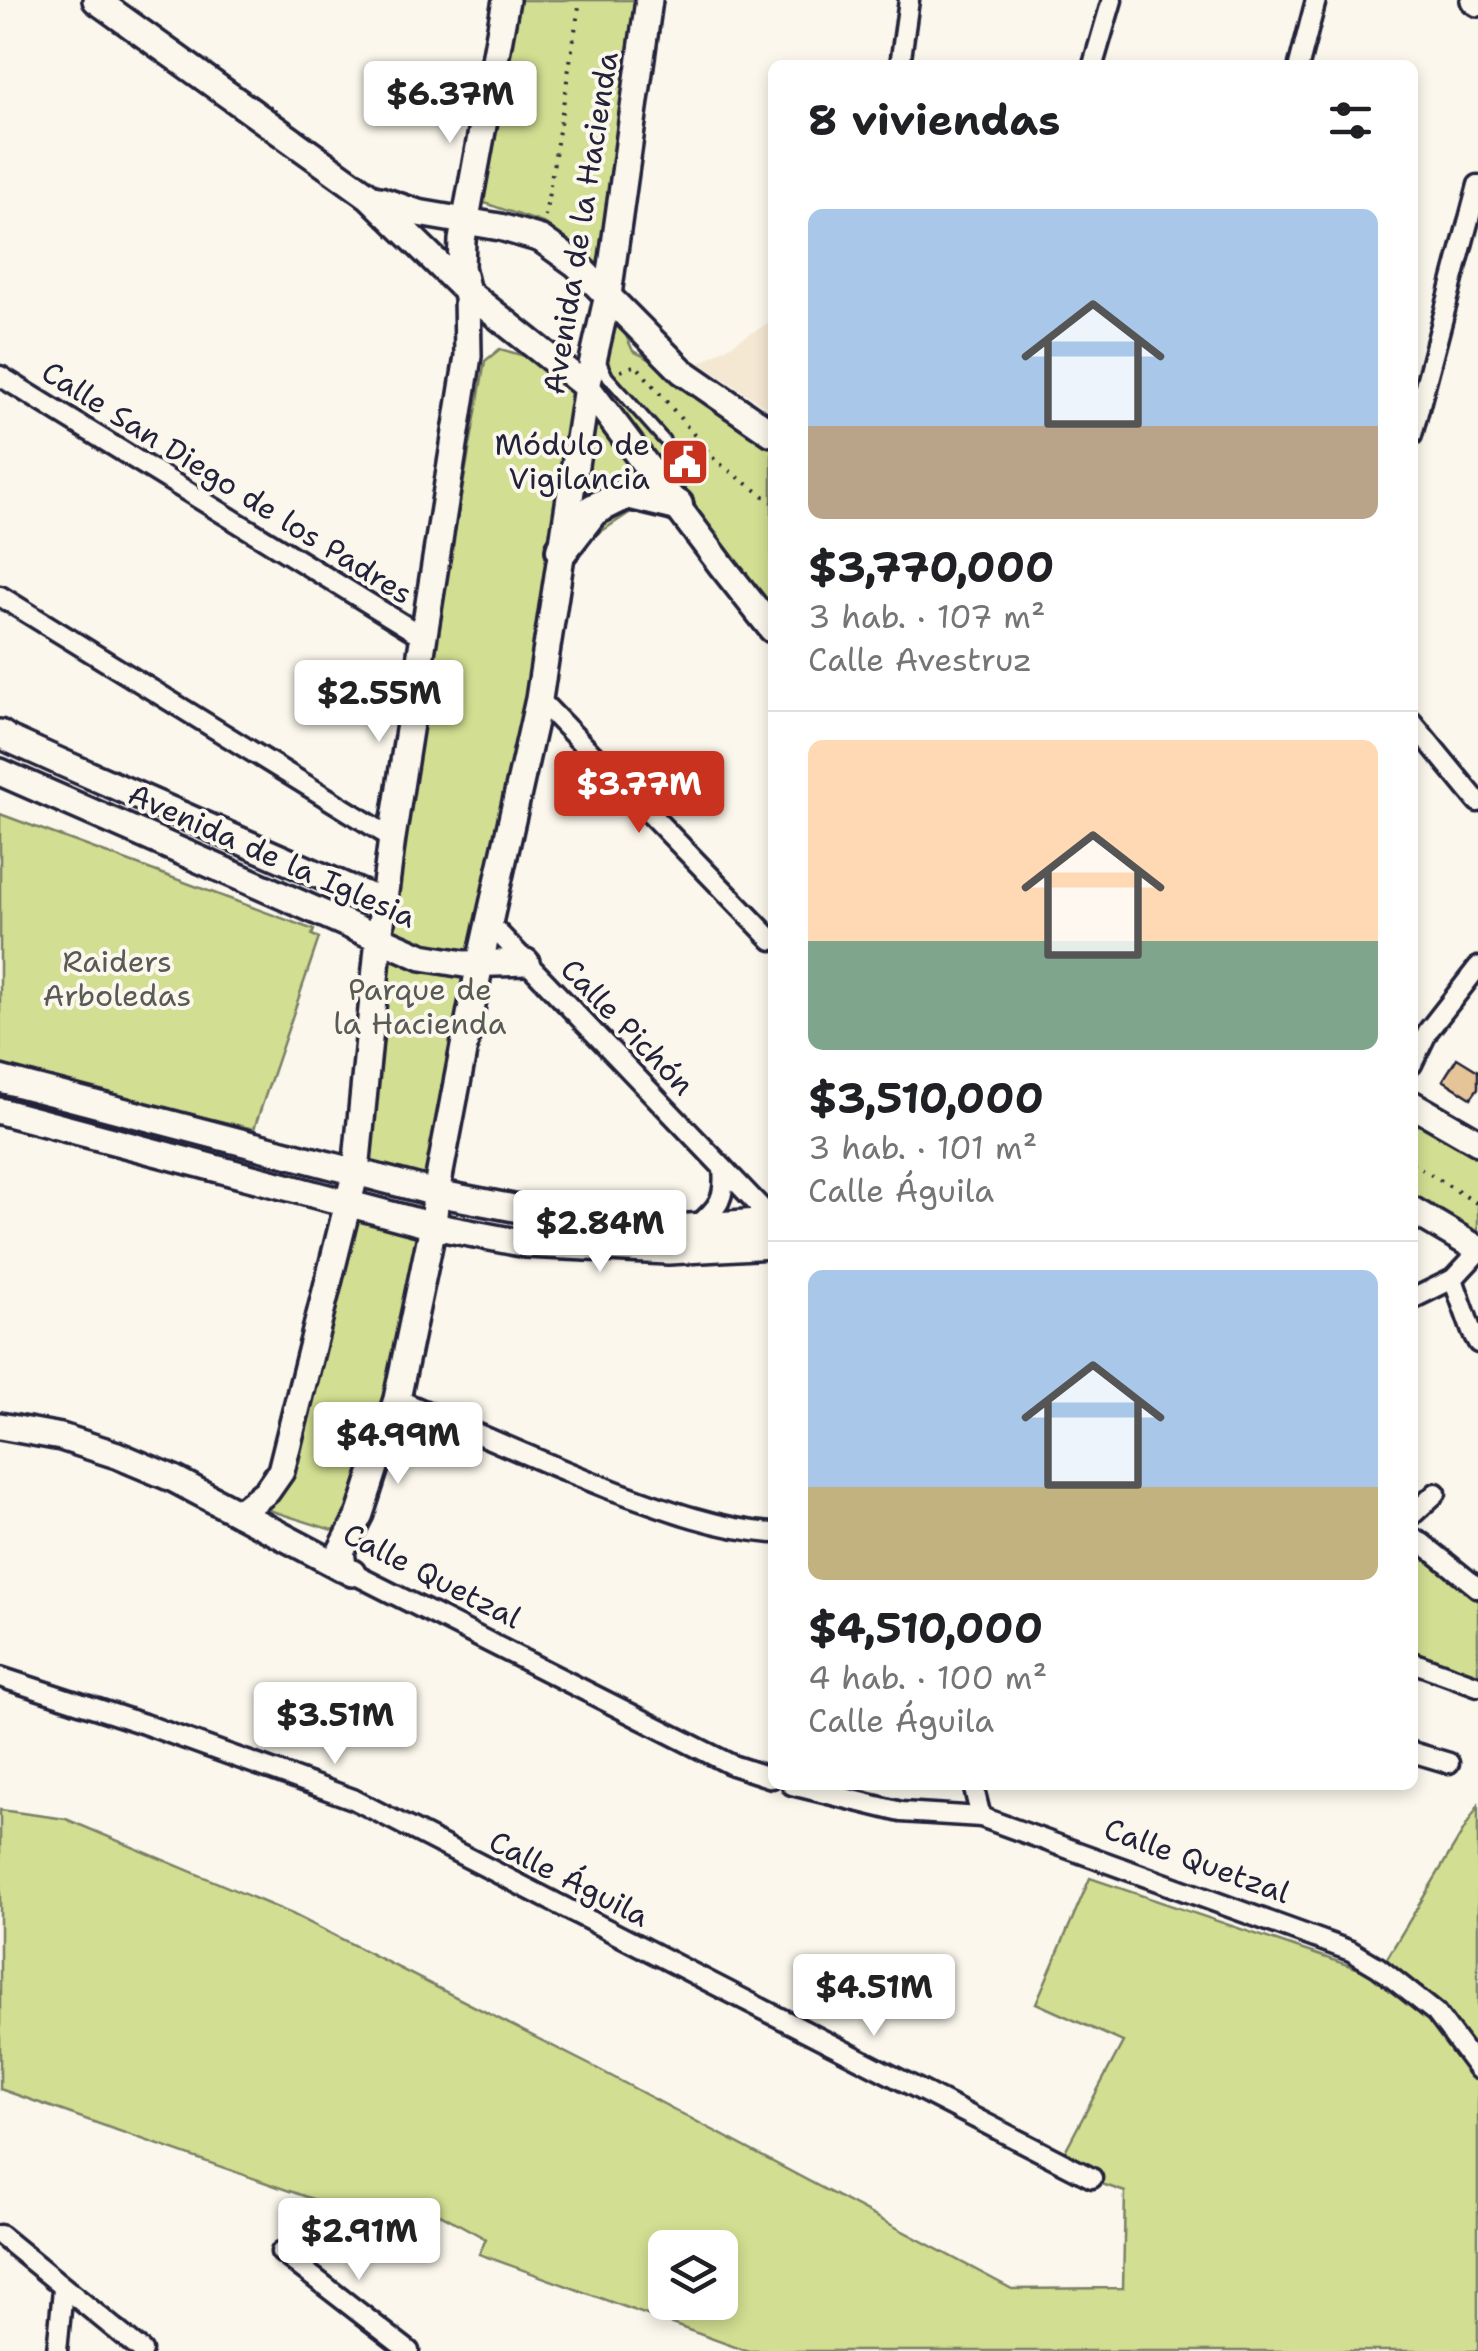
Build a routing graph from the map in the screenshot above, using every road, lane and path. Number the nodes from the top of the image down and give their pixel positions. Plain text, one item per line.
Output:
1 (96, 0) edge
2 (506, 0) edge
3 (580, 0) edge
4 (649, 0) edge
5 (908, 0) edge
6 (1112, 0) edge
7 (1316, 0) edge
8 (901, 60) edge
9 (1094, 60) edge
10 (1301, 60) edge
11 (1478, 186) edge
12 (369, 196) junction
13 (464, 222) junction
14 (542, 239) junction
15 (467, 292) junction
16 (608, 294) junction
17 (0, 376) edge
18 (597, 382) junction
19 (1418, 412) edge
20 (768, 430) edge
21 (664, 440) dead end
22 (768, 499) edge
23 (677, 505) junction
24 (562, 550) junction
25 (0, 596) edge
26 (768, 624) edge
27 (425, 638) junction
28 (539, 699) junction
29 (1418, 729) edge
30 (3, 740) edge
31 (0, 772) edge
32 (1478, 802) edge
33 (392, 838) junction
34 (383, 902) junction
35 (490, 924) junction
36 (768, 936) edge
37 (379, 938) junction
38 (526, 962) junction
39 (480, 963) junction
40 (1478, 966) edge
41 (1420, 1033) edge
42 (0, 1079) edge
43 (1418, 1107) edge
44 (0, 1111) edge
45 (1478, 1142) edge
46 (1418, 1167) edge
47 (723, 1168) junction
48 (356, 1172) junction
49 (436, 1193) junction
50 (348, 1204) junction
51 (1478, 1204) edge
52 (1418, 1214) edge
53 (768, 1216) edge
54 (768, 1220) edge
55 (433, 1226) junction
56 (696, 1226) junction
57 (768, 1245) edge
58 (1478, 1251) edge
59 (1453, 1278) junction
60 (1418, 1296) edge
61 (1478, 1343) edge
62 (398, 1400) junction
63 (0, 1426) edge
64 (1436, 1493) dead end
65 (1418, 1510) edge
66 (239, 1513) junction
67 (768, 1532) edge
68 (1418, 1541) edge
69 (347, 1570) junction
70 (1478, 1588) edge
71 (1418, 1664) edge
72 (0, 1676) edge
73 (1478, 1686) edge
74 (1418, 1754) edge
75 (1449, 1764) dead end
76 (768, 1777) edge
77 (812, 1790) edge
78 (974, 1790) edge
79 (981, 1817) junction
80 (1478, 2069) edge
81 (1092, 2178) dead end
82 (0, 2235) edge
83 (281, 2252) dead end
84 (63, 2288) junction
85 (57, 2351) edge
86 (142, 2351) edge
87 (409, 2351) edge

1 - 12 main road
2 - 13 main road
3 - 14 path
4 - 16 main road, Avenida de la Hacienda
5 - 8 street
6 - 9 street
7 - 10 street
11 - 19 street
12 - 13 main road
12 - 15 main road
13 - 14 main road
13 - 15 main road
14 - 16 main road
15 - 18 main road
15 - 27 main road
16 - 18 main road, Avenida de la Hacienda
16 - 20 main road
17 - 27 street, Calle San Diego de los Padres
18 - 21 lane
18 - 22 path
18 - 23 main road
18 - 24 main road, Avenida de la Hacienda
23 - 24 main road
23 - 26 main road
24 - 28 main road, Avenida de la Hacienda
25 - 33 street
27 - 33 main road
28 - 35 main road, Avenida de la Hacienda
28 - 36 street
29 - 32 street
30 - 34 main road, Avenida de la Iglesia
31 - 37 main road, Avenida de la Iglesia
33 - 34 main road
34 - 37 main road
35 - 38 street, Calle Pichón
35 - 39 main road, Avenida de la Hacienda
37 - 39 main road, Avenida de la Iglesia
37 - 48 main road
38 - 39 main road, Avenida de la Iglesia
38 - 47 street, Calle Pichón
39 - 49 main road, Avenida de la Hacienda
40 - 41 street
42 - 48 main road
43 - 45 main road
44 - 50 main road
46 - 51 path
47 - 53 street, Calle Pichón
47 - 56 street
48 - 49 main road
48 - 50 main road
49 - 55 main road, Avenida de la Hacienda
49 - 56 main road
50 - 55 main road
50 - 66 main road
52 - 58 main road
54 - 56 main road
55 - 57 main road
55 - 62 main road, Avenida de la Hacienda
58 - 59 street
59 - 60 street
59 - 61 street
62 - 67 street
62 - 69 main road, Avenida de la Hacienda
63 - 66 main road, Calle Quetzal
64 - 65 street
66 - 69 main road, Calle Quetzal
68 - 70 street
69 - 76 street, Calle Quetzal
71 - 73 street
72 - 81 street, Calle Águila
74 - 75 street
77 - 79 street, Calle Quetzal
78 - 79 street
79 - 80 street, Calle Quetzal
82 - 84 street
83 - 87 street
84 - 85 street
84 - 86 street

